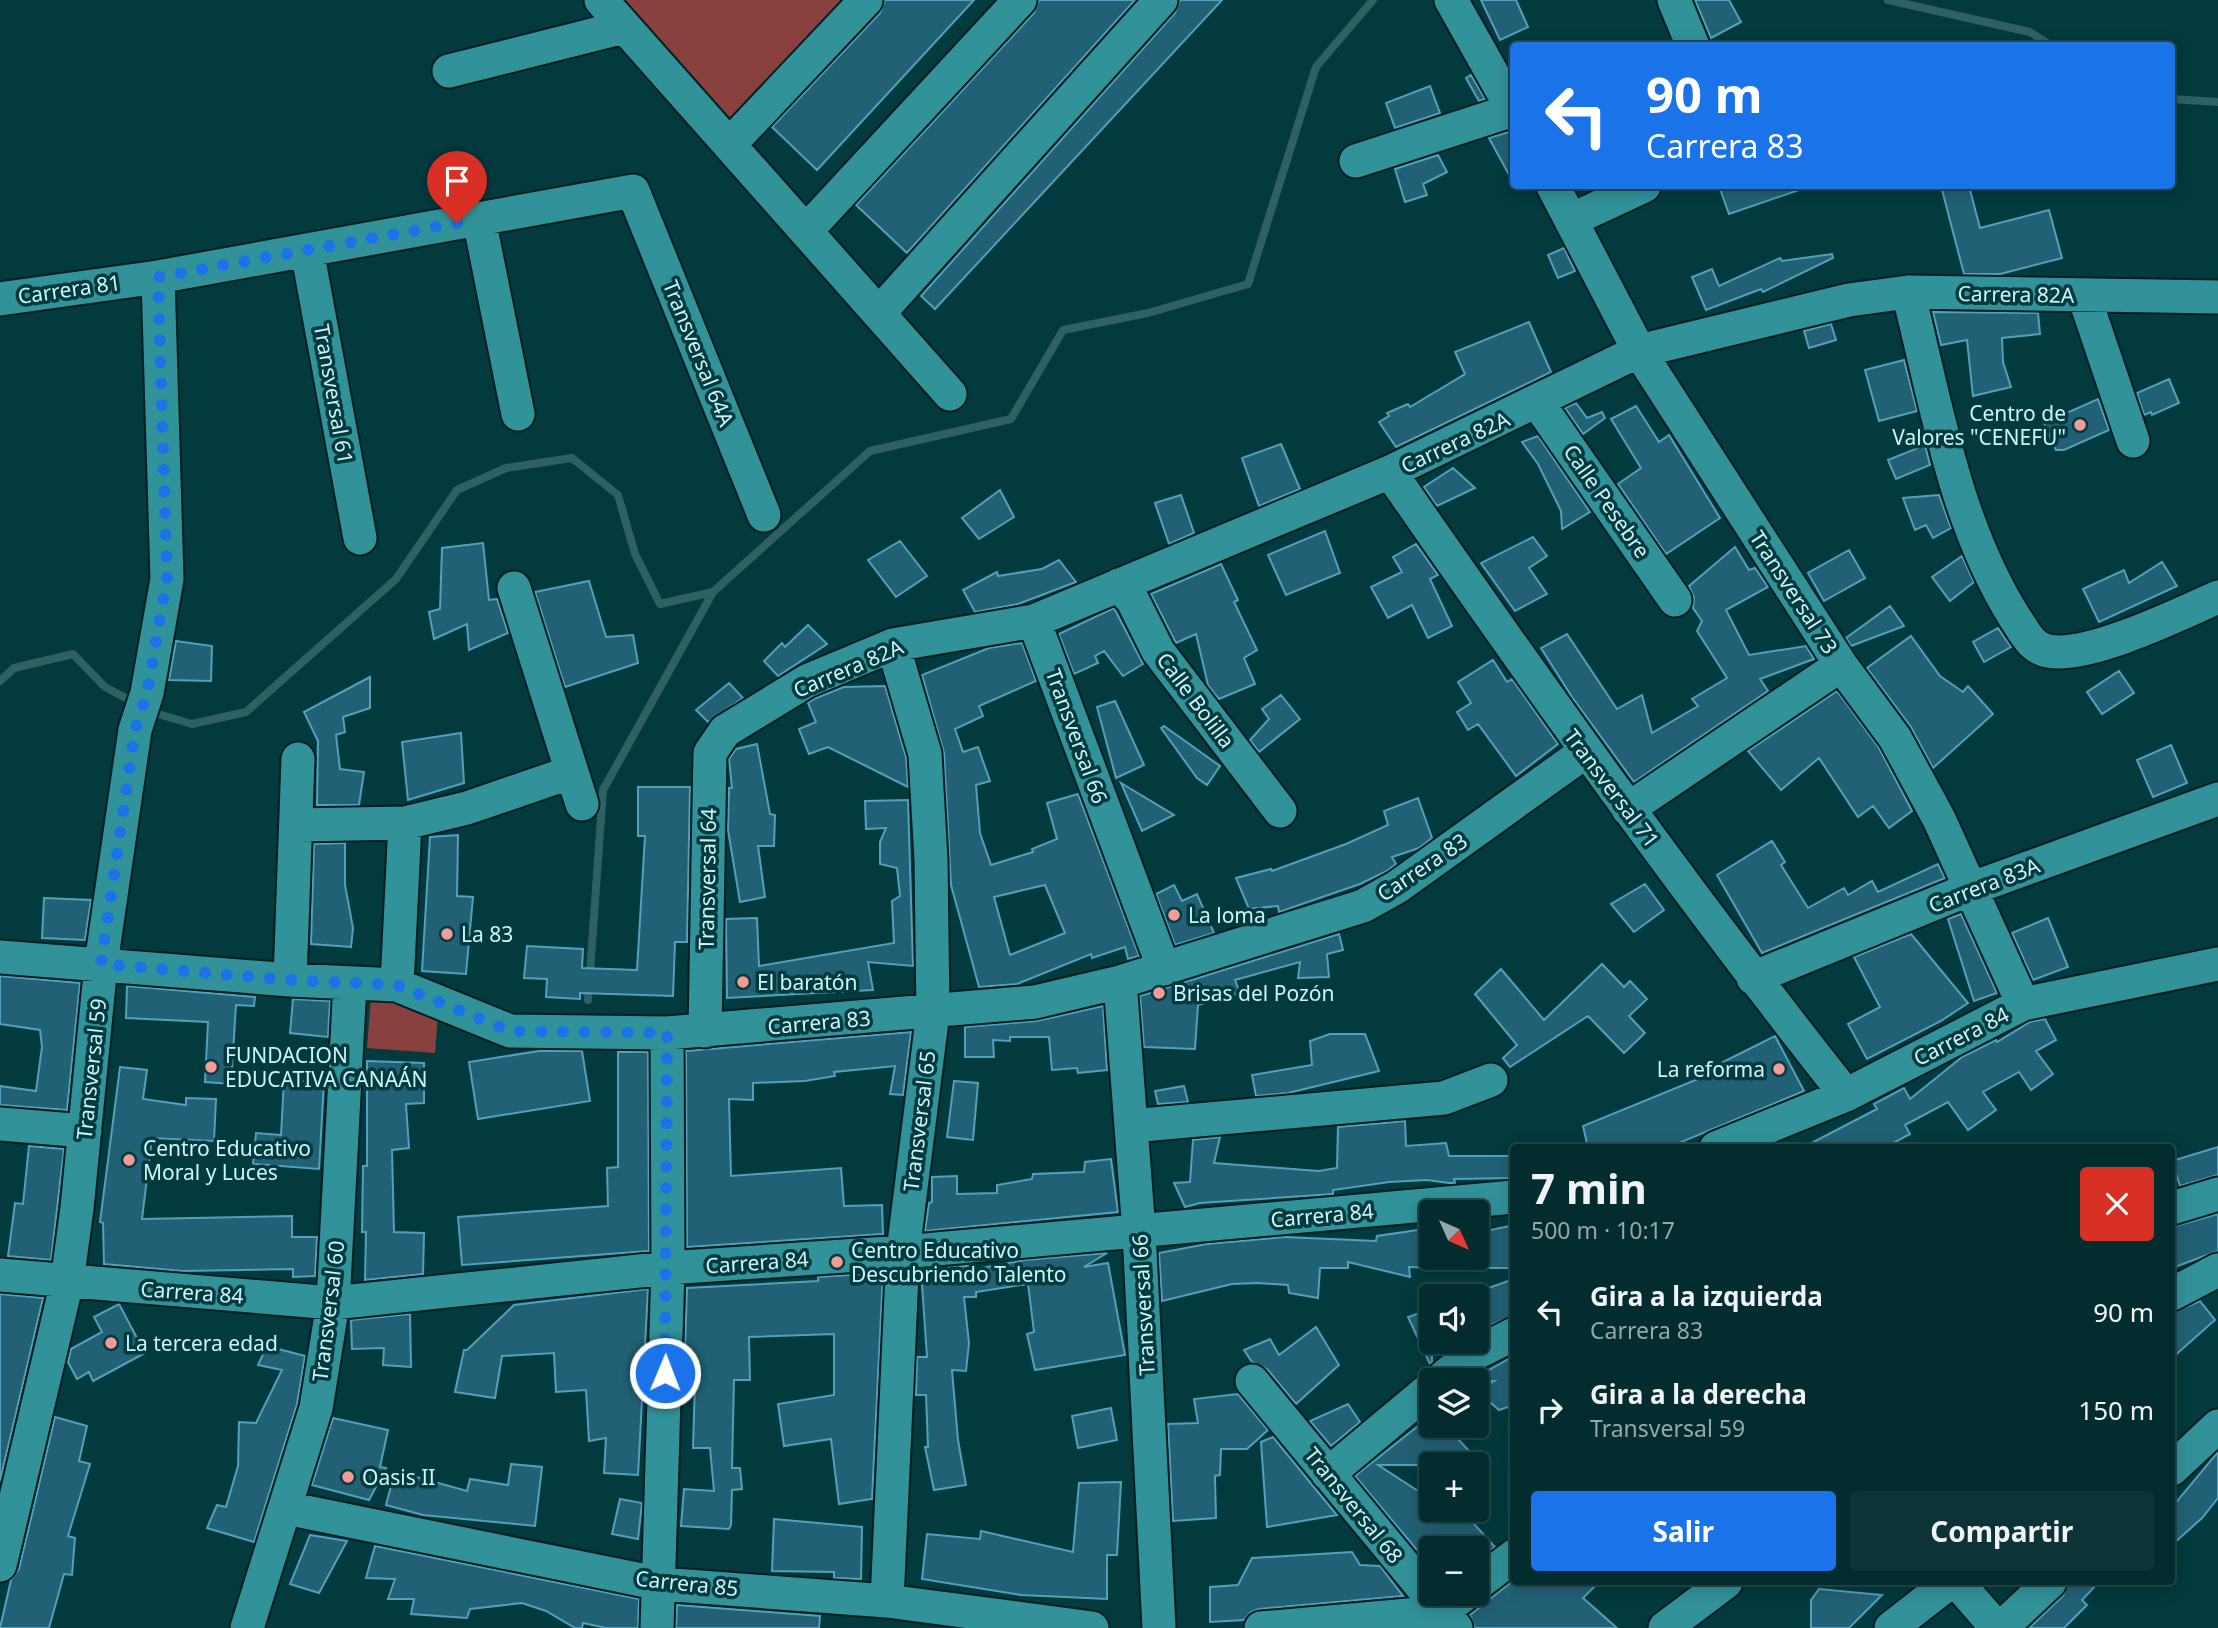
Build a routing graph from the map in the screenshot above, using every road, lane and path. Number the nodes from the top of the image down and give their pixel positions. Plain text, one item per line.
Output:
1 (601, 0) edge
2 (866, 0) edge
3 (1020, 0) edge
4 (1161, 0) edge
5 (1451, 0) edge
6 (1674, 0) edge
7 (624, 27) junction
8 (1691, 42) edge
9 (449, 71) dead end
10 (1510, 106) edge
11 (1510, 112) edge
12 (730, 144) junction
13 (1356, 160) dead end
14 (1555, 189) edge
15 (1638, 189) edge
16 (633, 191) joint
17 (479, 219) junction
18 (1571, 220) junction
19 (806, 231) junction
20 (307, 250) junction
21 (158, 277) junction
22 (1908, 292) junction
23 (2084, 296) junction
24 (2218, 297) edge
25 (0, 299) edge
26 (879, 313) junction
27 (1639, 351) junction
28 (950, 394) dead end
29 (1538, 403) junction
30 (518, 414) dead end
31 (2133, 441) dead end
32 (1390, 472) junction
33 (764, 515) dead end
34 (360, 538) dead end
35 (1119, 586) junction
36 (514, 588) dead end
37 (2218, 597) edge
38 (1675, 600) dead end
39 (1034, 621) junction
40 (893, 646) junction
41 (1841, 665) junction
42 (725, 731) joint
43 (1585, 752) junction
44 (298, 759) dead end
45 (572, 772) junction
46 (2218, 799) edge
47 (582, 804) dead end
48 (1628, 809) junction
49 (1280, 811) dead end
50 (405, 823) junction
51 (296, 825) junction
52 (1970, 889) junction
53 (0, 957) edge
54 (101, 964) junction
55 (2218, 964) edge
56 (1164, 969) junction
57 (1753, 978) junction
58 (290, 980) junction
59 (1120, 982) junction
60 (350, 983) junction
61 (397, 985) junction
62 (2023, 1004) junction
63 (933, 1012) junction
64 (705, 1031) junction
65 (667, 1033) junction
66 (1491, 1080) dead end
67 (1846, 1095) junction
68 (0, 1124) edge
69 (1131, 1126) junction
70 (85, 1131) junction
71 (1726, 1144) edge
72 (2218, 1194) edge
73 (1510, 1197) edge
74 (2175, 1207) edge
75 (1139, 1232) junction
76 (903, 1252) junction
77 (668, 1268) junction
78 (2218, 1270) edge
79 (0, 1275) edge
80 (67, 1282) junction
81 (2175, 1292) edge
82 (333, 1303) junction
83 (1510, 1336) edge
84 (1455, 1368) edge
85 (1252, 1381) dead end
86 (1419, 1398) edge
87 (2218, 1426) edge
88 (2175, 1466) edge
89 (1328, 1474) junction
90 (286, 1508) junction
91 (1510, 1559) edge
92 (0, 1565) edge
93 (1489, 1575) edge
94 (661, 1584) junction
95 (1722, 1585) edge
96 (1946, 1585) edge
97 (1960, 1585) edge
98 (2047, 1585) edge
99 (887, 1601) junction
100 (1454, 1611) edge
101 (247, 1628) edge
102 (657, 1628) edge
103 (1092, 1628) edge
104 (1159, 1628) edge
105 (1261, 1628) edge
106 (1665, 1628) edge
107 (1891, 1628) edge
108 (1999, 1628) edge

1 - 7 street
2 - 12 street
3 - 19 street
4 - 26 street
5 - 10 street
6 - 8 street
7 - 9 street
7 - 12 street
11 - 13 street
12 - 19 street
14 - 18 street, Transversal 73
15 - 18 street
16 - 17 street, Carrera 81
16 - 33 street, Transversal 64A
17 - 20 street, Carrera 81
17 - 30 street
18 - 27 street, Transversal 73
19 - 26 street
20 - 21 street, Carrera 81
20 - 34 street, Transversal 61
21 - 25 street, Carrera 81
21 - 54 street, Transversal 59
22 - 23 street, Carrera 82A
22 - 27 street, Carrera 82A
22 - 37 street
23 - 24 street, Carrera 82A
23 - 31 street
26 - 28 street
27 - 29 street, Carrera 82A
27 - 41 street, Transversal 73
29 - 32 street, Carrera 82A
29 - 38 street, Calle Pesebre
32 - 35 street, Carrera 82A
32 - 43 street, Transversal 71
35 - 39 street, Carrera 82A
35 - 49 street, Calle Bolilla
36 - 45 street
39 - 40 street, Carrera 82A
39 - 56 street, Transversal 66
40 - 42 street, Carrera 82A
40 - 63 street, Transversal 65
41 - 48 street
41 - 52 street, Transversal 73
42 - 64 street, Transversal 64
43 - 48 street, Transversal 71
43 - 56 street, Carrera 83
44 - 51 street
45 - 47 street
45 - 50 street
46 - 52 street, Carrera 83A
48 - 57 street, Transversal 71
50 - 51 street
50 - 61 street
51 - 58 street
52 - 57 street, Carrera 83A
52 - 62 street, Transversal 73
53 - 54 street, Carrera 83
54 - 58 street, Carrera 83
54 - 70 street, Transversal 59
55 - 62 street, Carrera 84
56 - 59 street, Carrera 83
57 - 67 street, Transversal 71
58 - 60 street, Carrera 83
59 - 63 street, Carrera 83
59 - 69 street, Transversal 66
60 - 61 street, Carrera 83
60 - 82 street, Transversal 60
61 - 65 street, Carrera 83
62 - 67 street, Carrera 84
63 - 64 street, Carrera 83
63 - 76 street, Transversal 65
64 - 65 street, Carrera 83
65 - 77 street
66 - 69 street
67 - 71 street, Carrera 84
68 - 70 street
69 - 75 street, Transversal 66
70 - 80 street, Transversal 59
72 - 74 street
73 - 75 street, Carrera 84
75 - 76 street, Carrera 84
75 - 104 street, Transversal 66
76 - 77 street, Carrera 84
76 - 99 street, Transversal 65
77 - 82 street, Carrera 84
77 - 94 street
78 - 81 street
79 - 80 street, Carrera 84
80 - 82 street, Carrera 84
80 - 92 street, Transversal 59
82 - 90 street, Transversal 60
83 - 84 street
85 - 89 street, Transversal 68
86 - 89 street
87 - 88 street
89 - 100 street, Transversal 68
90 - 94 street, Carrera 85
90 - 101 street, Transversal 60
91 - 93 street
94 - 99 street, Carrera 85
94 - 102 street
95 - 106 street
96 - 107 street
97 - 108 street
98 - 108 street
99 - 103 street, Carrera 85
100 - 105 street

